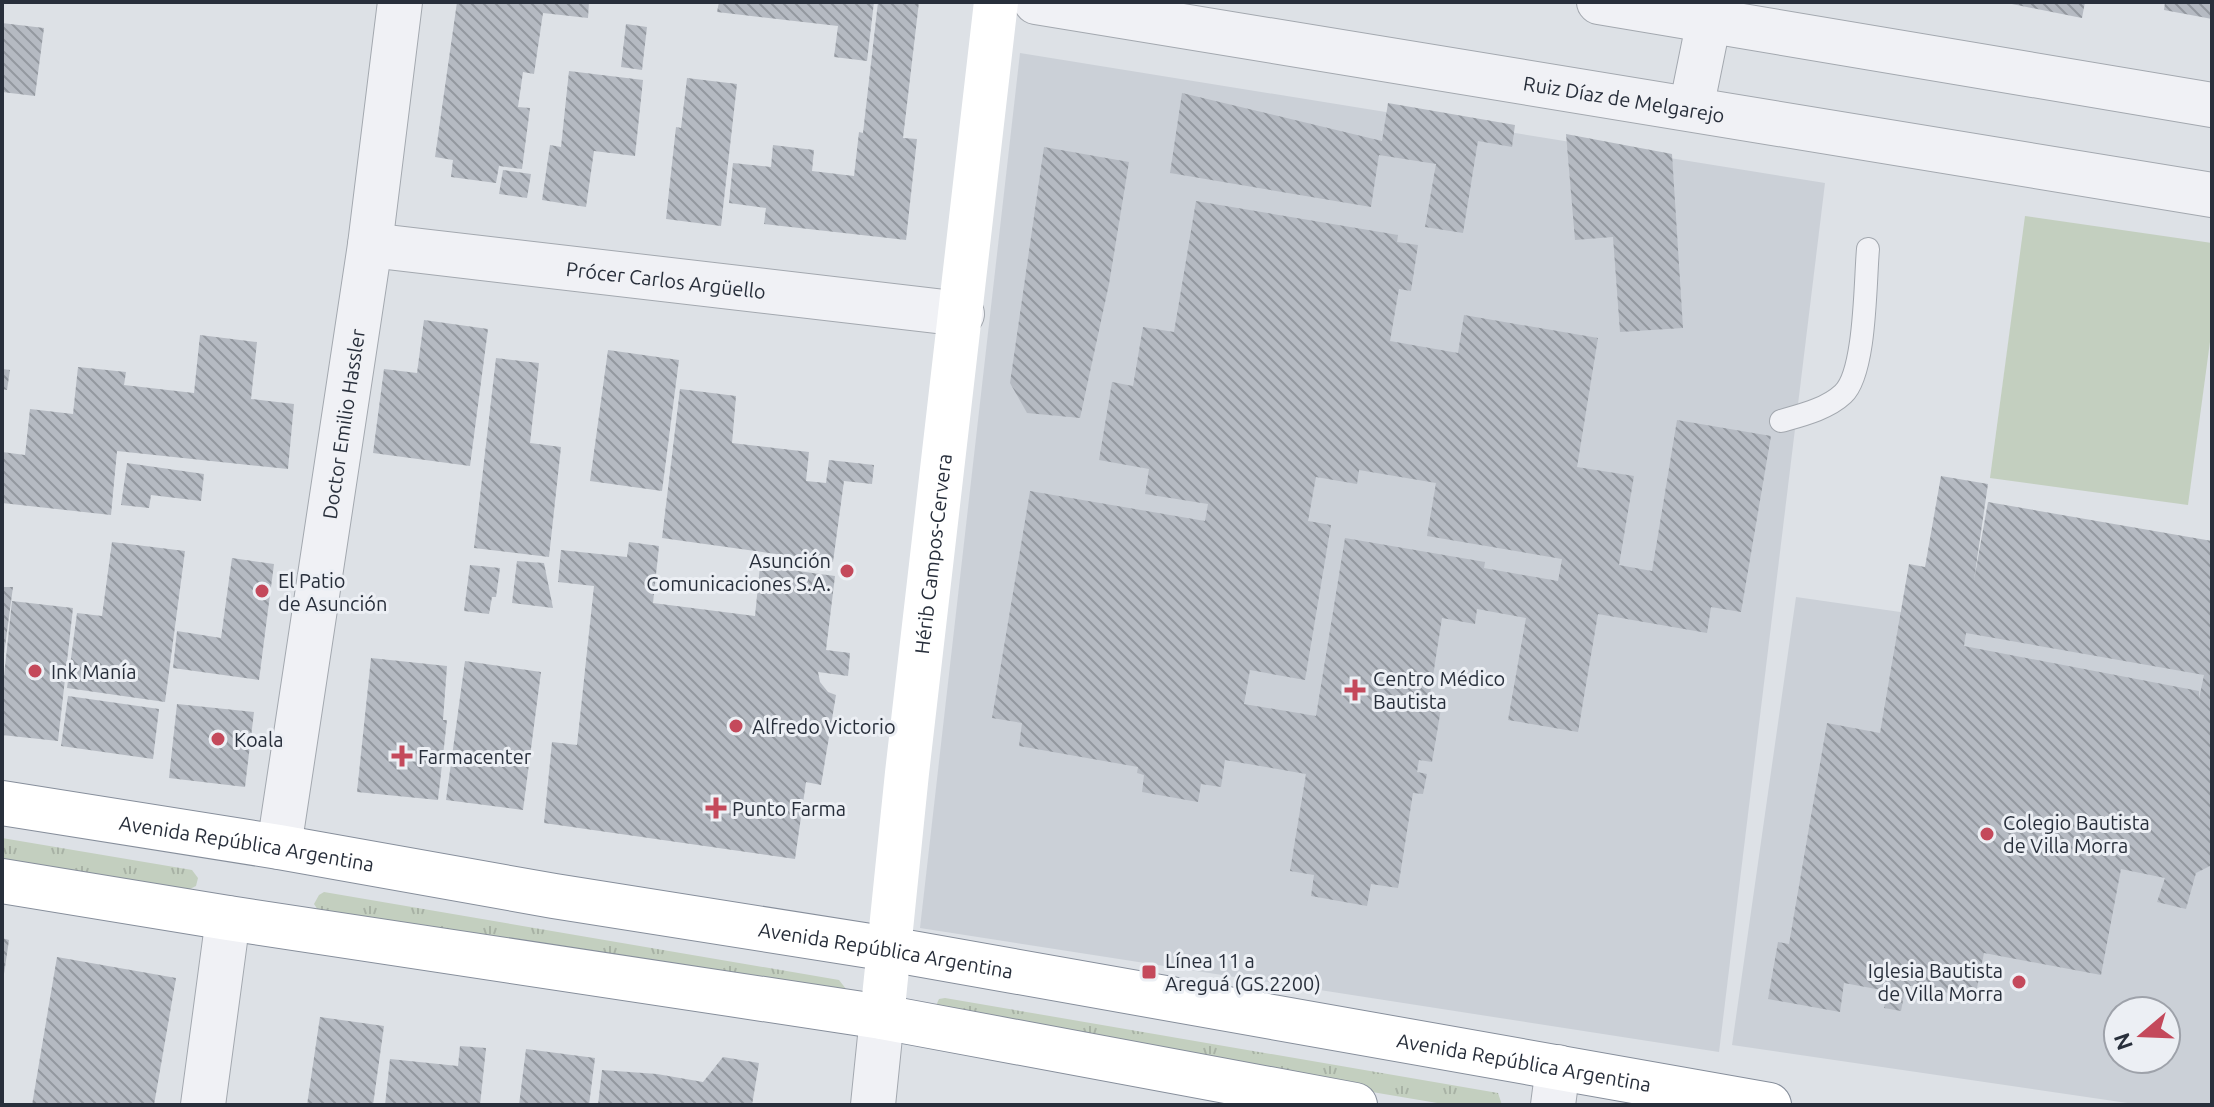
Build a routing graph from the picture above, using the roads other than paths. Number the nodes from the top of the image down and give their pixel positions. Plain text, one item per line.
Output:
1 (400, 2) edge
2 (996, 2) edge
3 (1036, 2) edge
4 (1599, 2) edge
5 (1709, 20) junction
6 (2212, 105) edge
7 (1691, 109) junction
8 (2212, 195) edge
9 (370, 245) junction
10 (1868, 249) dead end
11 (962, 314) junction
12 (1781, 421) dead end
13 (2, 803) edge
14 (279, 847) junction
15 (2, 881) edge
16 (228, 918) junction
17 (889, 949) junction
18 (882, 1017) junction
19 (1556, 1086) edge
20 (203, 1105) edge
21 (873, 1105) edge
22 (1355, 1105) edge
23 (1769, 1105) edge

1 - 9 street, Doctor Emilio Hassler
2 - 11 main road, Hérib Campos-Cervera
3 - 7 street, Ruiz Díaz de Melgarejo
4 - 5 street
5 - 6 street
5 - 7 street
7 - 8 street, Ruiz Díaz de Melgarejo
9 - 11 street, Prócer Carlos Argüello
9 - 14 street, Doctor Emilio Hassler
10 - 12 lane
11 - 17 main road, Hérib Campos-Cervera
13 - 14 main road, Avenida República Argentina
14 - 17 main road, Avenida República Argentina
15 - 16 main road
16 - 18 main road
16 - 20 street
17 - 18 main road, Hérib Campos-Cervera
17 - 19 main road, Avenida República Argentina
18 - 21 street, Hérib Campos-Cervera
18 - 22 main road
19 - 23 main road, Avenida República Argentina

